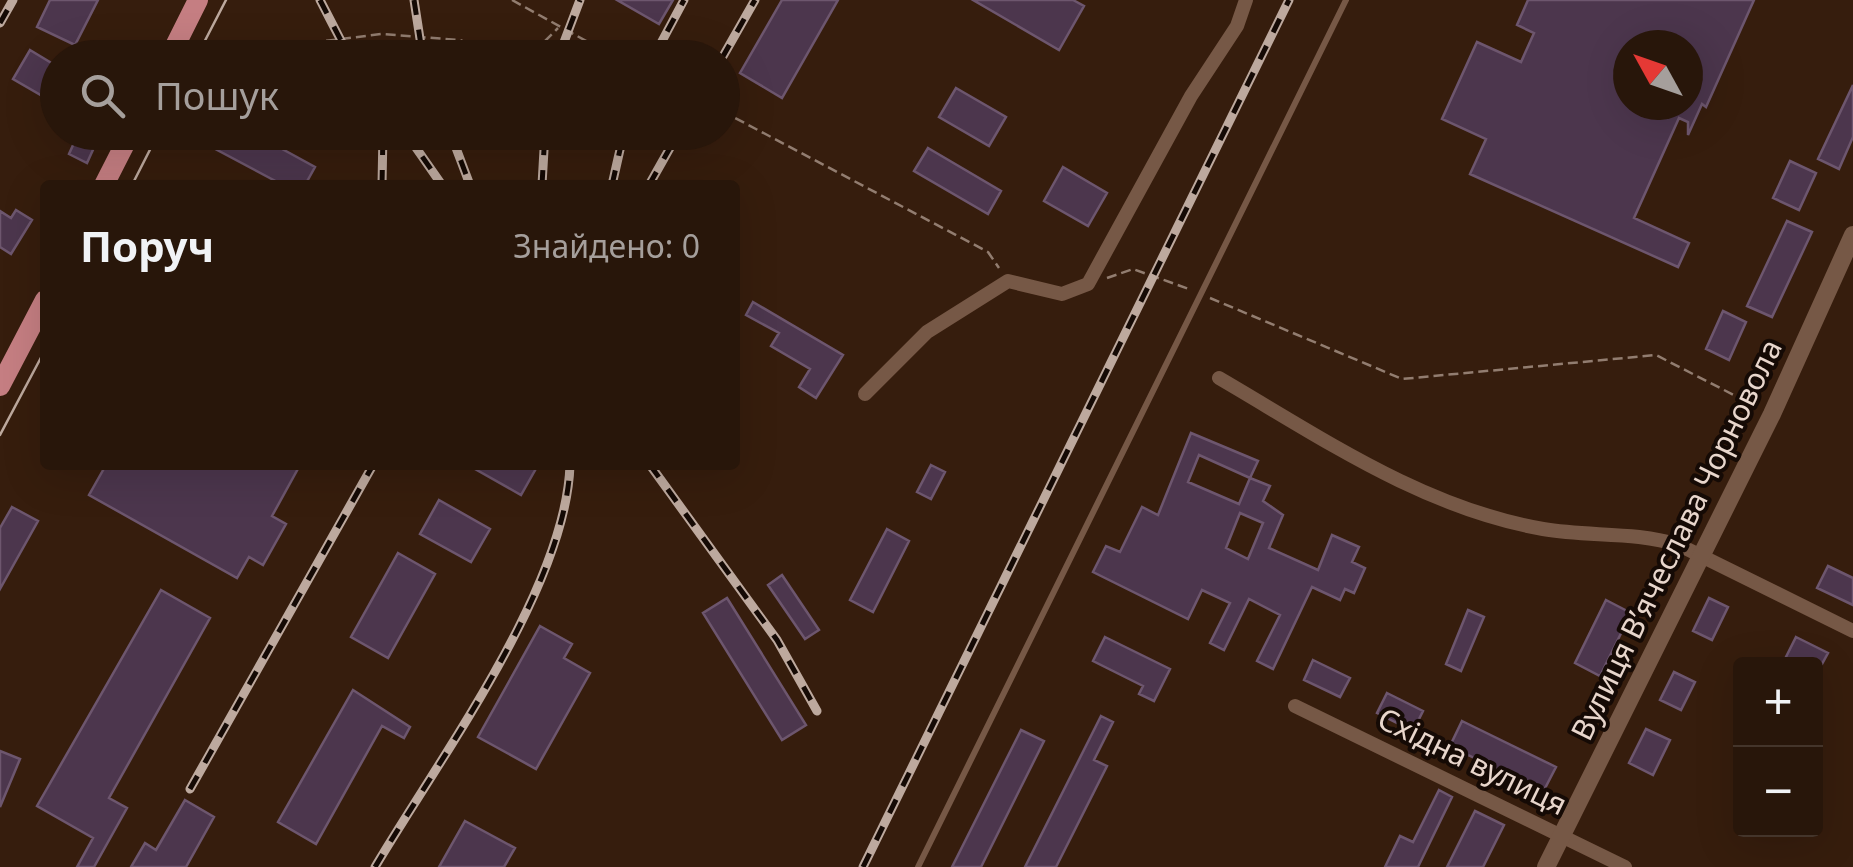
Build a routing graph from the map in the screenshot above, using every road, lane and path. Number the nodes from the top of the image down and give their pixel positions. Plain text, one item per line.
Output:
1 (198, 0) edge
2 (512, 0) edge
3 (1246, 0) edge
4 (1346, 0) edge
5 (558, 28) junction
6 (178, 40) edge
7 (338, 40) edge
8 (460, 40) edge
9 (546, 40) edge
10 (582, 40) edge
11 (740, 121) edge
12 (122, 150) edge
13 (107, 180) edge
14 (1853, 234) edge
15 (1008, 281) junction
16 (1088, 284) junction
17 (1200, 294) junction
18 (40, 310) edge
19 (1219, 378) dead end
20 (0, 386) edge
21 (865, 394) dead end
22 (1772, 414) junction
23 (1702, 555) junction
24 (1853, 632) edge
25 (1295, 706) dead end
26 (1561, 836) junction
27 (918, 867) edge
28 (1546, 867) edge
29 (1625, 867) edge

1 - 6 main road
2 - 5 path
3 - 16 street
4 - 17 lane
5 - 9 path
5 - 10 path
7 - 8 path
11 - 15 path
12 - 13 main road
14 - 22 street, Вулиця Вʼячеслава Чорновола
15 - 16 street
15 - 21 street
16 - 17 path
17 - 22 path
17 - 27 lane
18 - 20 main road
19 - 23 street
22 - 23 street, Вулиця Вʼячеслава Чорновола
23 - 24 street
23 - 26 street, Вулиця Вʼячеслава Чорновола
25 - 26 street, Східна вулиця
26 - 28 street, Вулиця Вʼячеслава Чорновола
26 - 29 street, Східна вулиця

